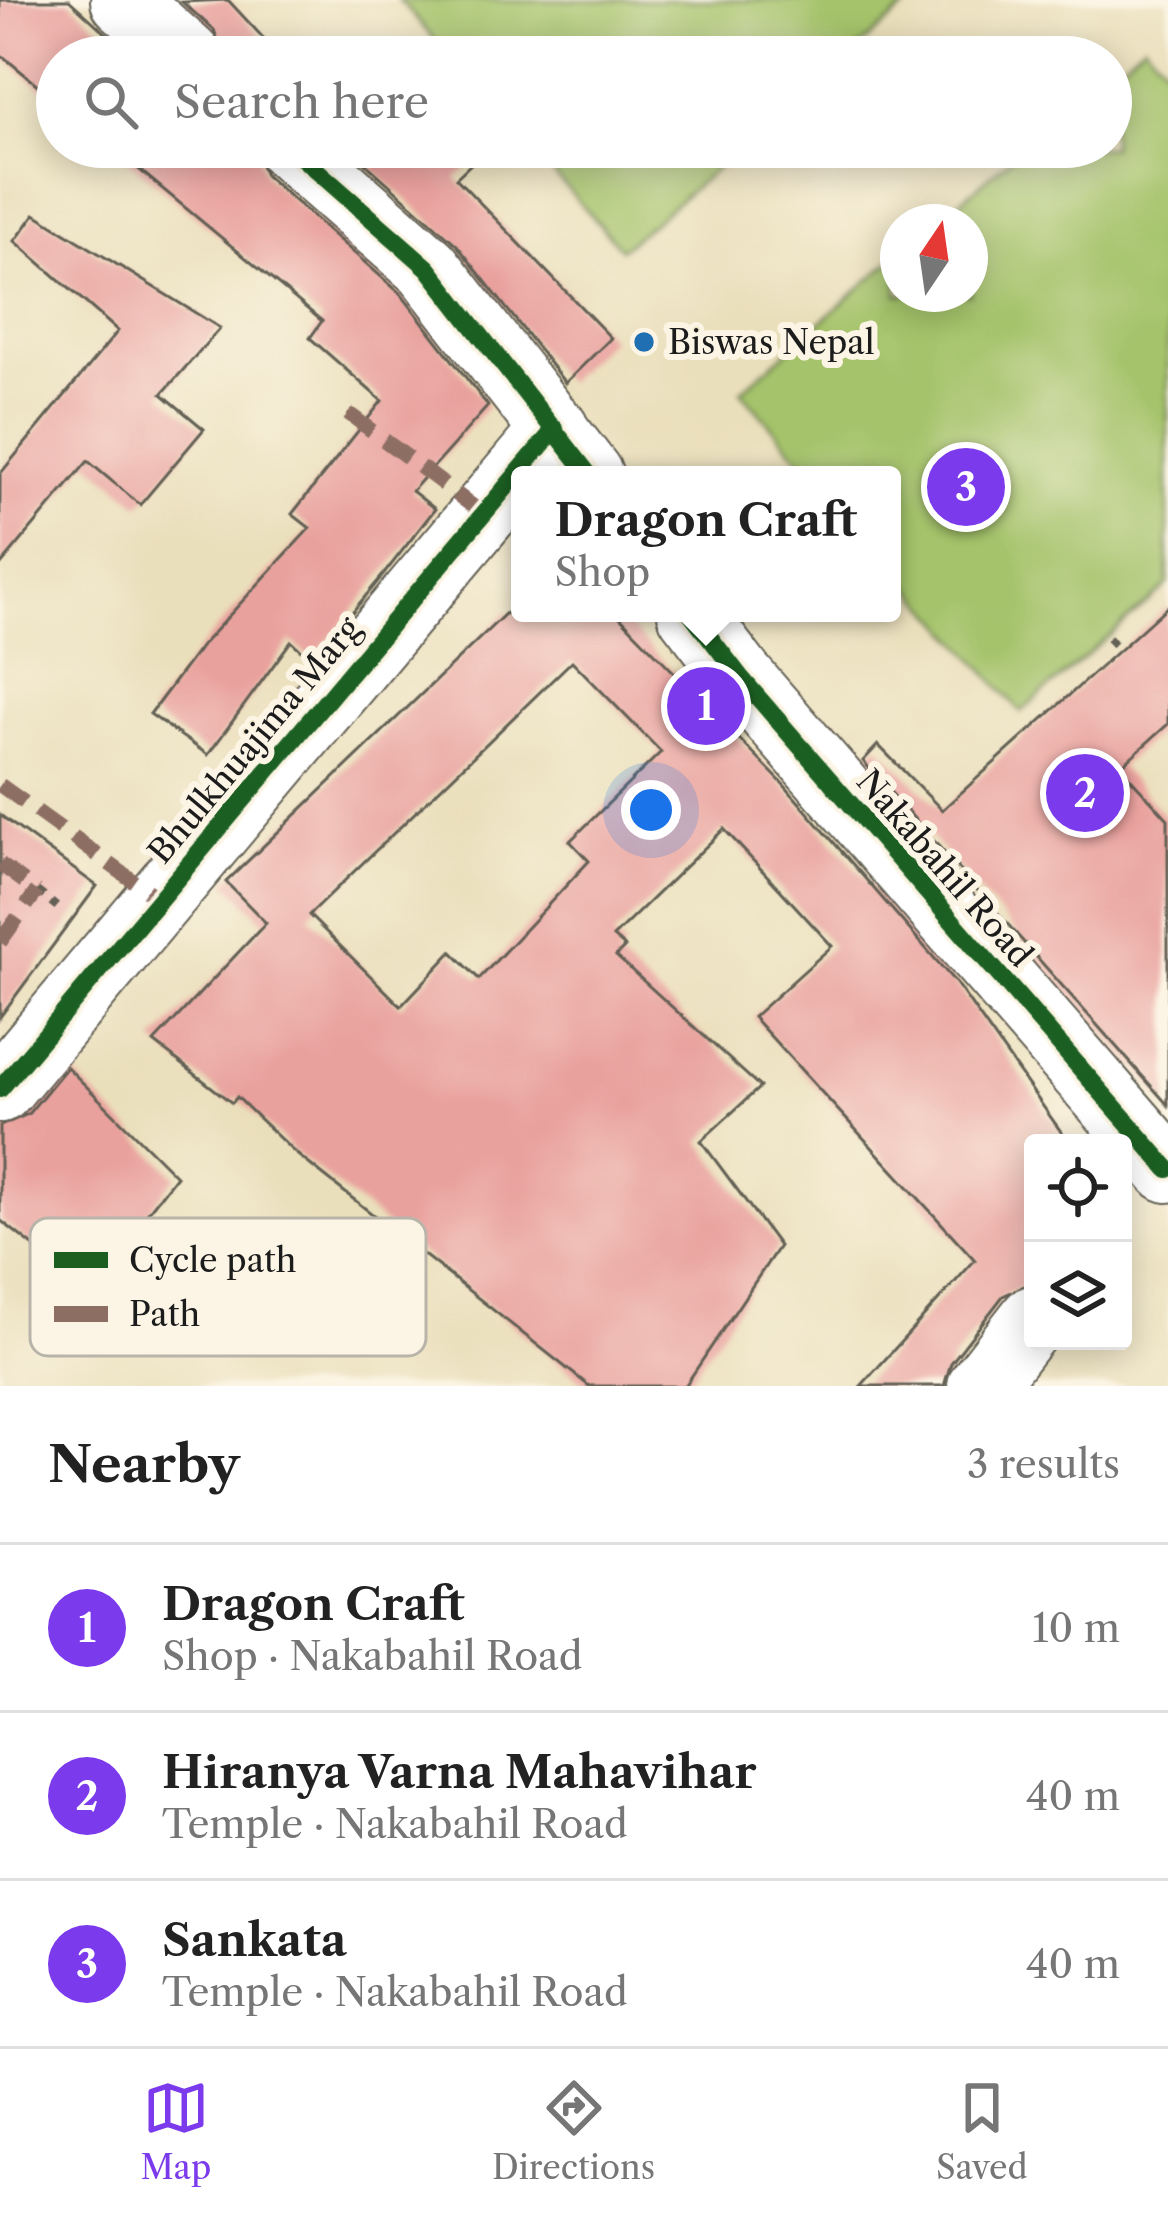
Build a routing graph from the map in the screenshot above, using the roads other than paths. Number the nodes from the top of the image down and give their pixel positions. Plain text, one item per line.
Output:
1 (124, 0) edge
2 (164, 36) edge
3 (314, 168) edge
4 (572, 452) edge
5 (511, 520) edge
6 (699, 622) edge
7 (0, 1089) edge
8 (1154, 1170) edge
9 (1024, 1331) edge
10 (981, 1386) edge

1 - 2 street
3 - 4 street
5 - 7 street, Bhulkhuajima Marg
6 - 8 street, Nakabahil Road
9 - 10 street

